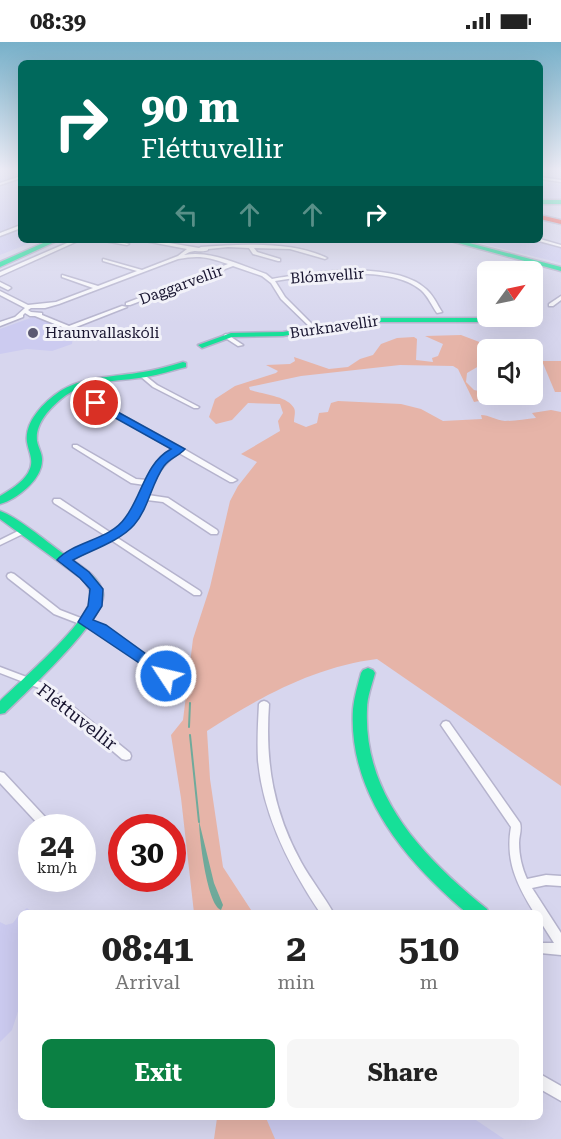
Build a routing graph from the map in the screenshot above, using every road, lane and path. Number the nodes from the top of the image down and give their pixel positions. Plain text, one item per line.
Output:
1 (18, 227) edge
2 (0, 235) edge
3 (543, 242) edge
4 (45, 243) edge
5 (49, 243) edge
6 (71, 243) edge
7 (120, 243) edge
8 (159, 243) edge
9 (462, 243) edge
10 (468, 243) edge
11 (127, 244) dead end
12 (250, 246) junction
13 (561, 246) edge
14 (189, 250) junction
15 (204, 250) junction
16 (29, 252) junction
17 (195, 255) junction
18 (42, 256) junction
19 (177, 258) junction
20 (215, 258) junction
21 (325, 258) dead end
22 (105, 260) dead end
23 (278, 260) dead end
24 (0, 264) edge
25 (233, 264) junction
26 (561, 268) edge
27 (142, 272) junction
28 (0, 274) edge
29 (64, 276) dead end
30 (272, 280) junction
31 (0, 284) edge
32 (97, 287) junction
33 (8, 288) dead end
34 (0, 293) edge
35 (561, 298) edge
36 (20, 303) junction
37 (36, 305) junction
38 (551, 305) dead end
39 (46, 311) junction
40 (30, 312) junction
41 (439, 312) dead end
42 (477, 320) dead end
43 (0, 324) edge
44 (313, 328) junction
45 (226, 336) junction
46 (202, 345) dead end
47 (240, 345) dead end
48 (183, 365) dead end
49 (142, 375) junction
50 (96, 403) dead end
51 (196, 407) dead end
52 (75, 446) dead end
53 (180, 449) junction
54 (233, 480) dead end
55 (150, 483) junction
56 (144, 497) junction
57 (0, 501) edge
58 (57, 501) dead end
59 (0, 514) edge
60 (25, 531) junction
61 (214, 532) dead end
62 (110, 536) junction
63 (0, 543) edge
64 (64, 560) junction
65 (10, 576) dead end
66 (197, 593) dead end
67 (85, 622) junction
68 (0, 670) edge
69 (368, 673) dead end
70 (166, 676) dead end
71 (27, 680) junction
72 (264, 704) dead end
73 (0, 709) edge
74 (446, 725) dead end
75 (126, 756) dead end
76 (0, 776) edge
77 (36, 814) edge
78 (561, 881) edge
79 (524, 884) junction
80 (325, 910) edge
81 (476, 910) edge
82 (540, 910) edge
83 (543, 914) edge
84 (561, 943) edge
85 (543, 948) edge
86 (561, 949) edge
87 (543, 1083) edge
88 (561, 1094) edge

1 - 2 street
3 - 13 street
4 - 24 main road
5 - 16 main road
6 - 18 street
7 - 11 street
8 - 14 street
9 - 26 main road
10 - 26 main road
12 - 15 street
12 - 21 street
12 - 23 street
14 - 15 street
14 - 17 street
14 - 19 street
15 - 17 street
15 - 20 street
16 - 18 street
16 - 24 main road
17 - 19 street
17 - 20 street
18 - 28 street
19 - 27 street
20 - 25 street
22 - 27 street
25 - 30 street
25 - 39 street, Daggarvellir
27 - 32 street
29 - 32 street
30 - 41 street, Blómvellir
30 - 44 street
31 - 33 street
32 - 39 street
34 - 36 street
35 - 38 street
36 - 37 street
36 - 40 street
37 - 39 street
37 - 40 street
39 - 40 street
40 - 43 street
42 - 44 main road, Burknavellir
44 - 45 main road, Burknavellir
45 - 46 main road, Burknavellir
45 - 47 street
48 - 49 main road
49 - 51 street
49 - 57 main road
50 - 53 street
52 - 55 street
53 - 54 street
53 - 55 street
55 - 56 street
56 - 61 street
56 - 62 street
58 - 62 street
59 - 60 main road, Fléttuvellir
60 - 63 street
60 - 64 main road, Fléttuvellir
62 - 64 street
62 - 66 street
64 - 67 main road, Fléttuvellir
65 - 67 street
67 - 70 street
67 - 71 main road, Fléttuvellir
68 - 71 street, Fléttuvellir
69 - 81 main road
71 - 73 main road, Fléttuvellir
71 - 75 street, Fléttuvellir
72 - 80 street
74 - 79 street
76 - 77 street
78 - 79 street
79 - 82 street
83 - 84 street
85 - 86 street
87 - 88 street

